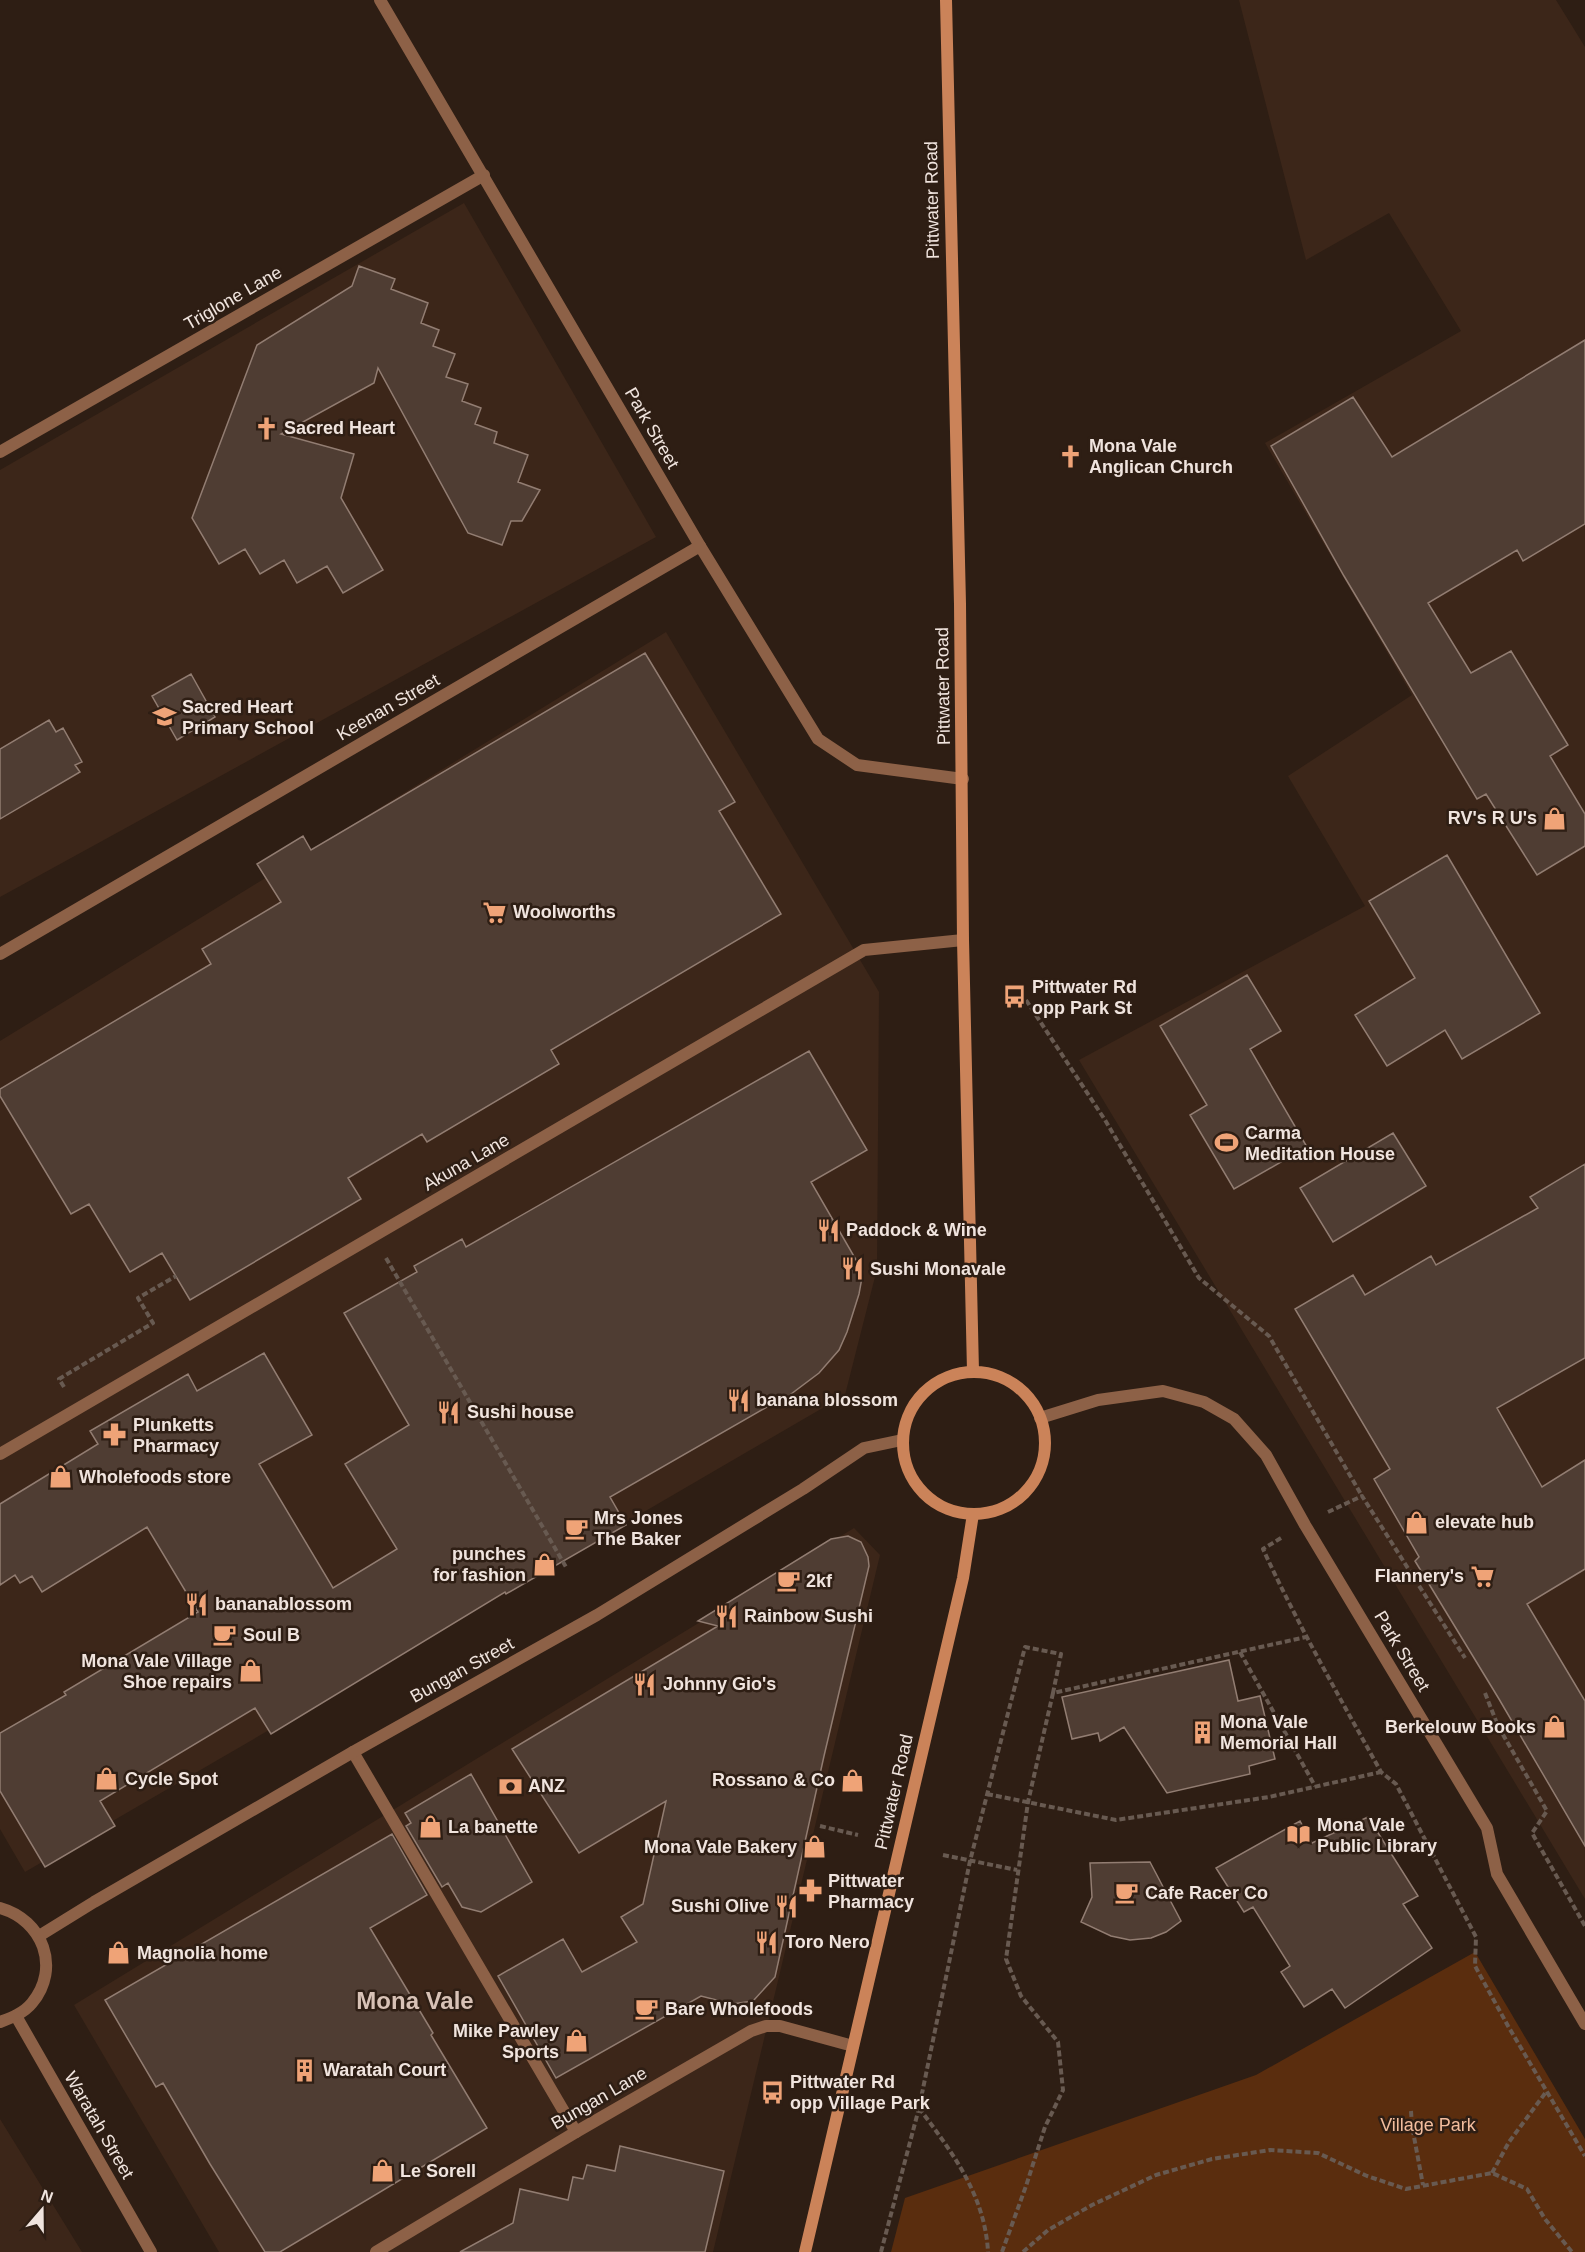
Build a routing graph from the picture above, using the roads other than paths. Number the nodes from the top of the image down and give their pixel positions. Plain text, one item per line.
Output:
1 (380, 0) edge
2 (946, 0) edge
3 (484, 175) junction
4 (0, 452) edge
5 (700, 546) junction
6 (963, 779) junction
7 (963, 940) junction
8 (0, 954) edge
9 (973, 1371) junction
10 (1040, 1418) junction
11 (902, 1440) junction
12 (0, 1454) edge
13 (974, 1514) junction
14 (353, 1752) junction
15 (0, 1908) edge
16 (39, 1936) junction
17 (16, 2016) junction
18 (0, 2022) edge
19 (1585, 2024) edge
20 (853, 2046) junction
21 (576, 2132) junction
22 (151, 2252) edge
23 (376, 2252) edge
24 (805, 2252) edge

1 - 3 street, Park Street
2 - 6 main road, Pittwater Road
3 - 4 street, Triglone Lane
3 - 5 street, Park Street
5 - 6 street, Park Street
5 - 8 street, Keenan Street
6 - 7 main road, Pittwater Road
7 - 9 main road, Pittwater Road
7 - 12 street, Akuna Lane
9 - 10 main road
9 - 11 main road
10 - 13 main road
10 - 19 street, Park Street
11 - 13 main road
11 - 14 street, Bungan Street
13 - 20 main road, Pittwater Road
14 - 16 street, Bungan Street
14 - 21 street
15 - 16 street
16 - 17 street
17 - 18 street
17 - 22 street, Waratah Street
20 - 21 street, Bungan Lane
20 - 24 main road, Pittwater Road
21 - 23 street, Bungan Lane

